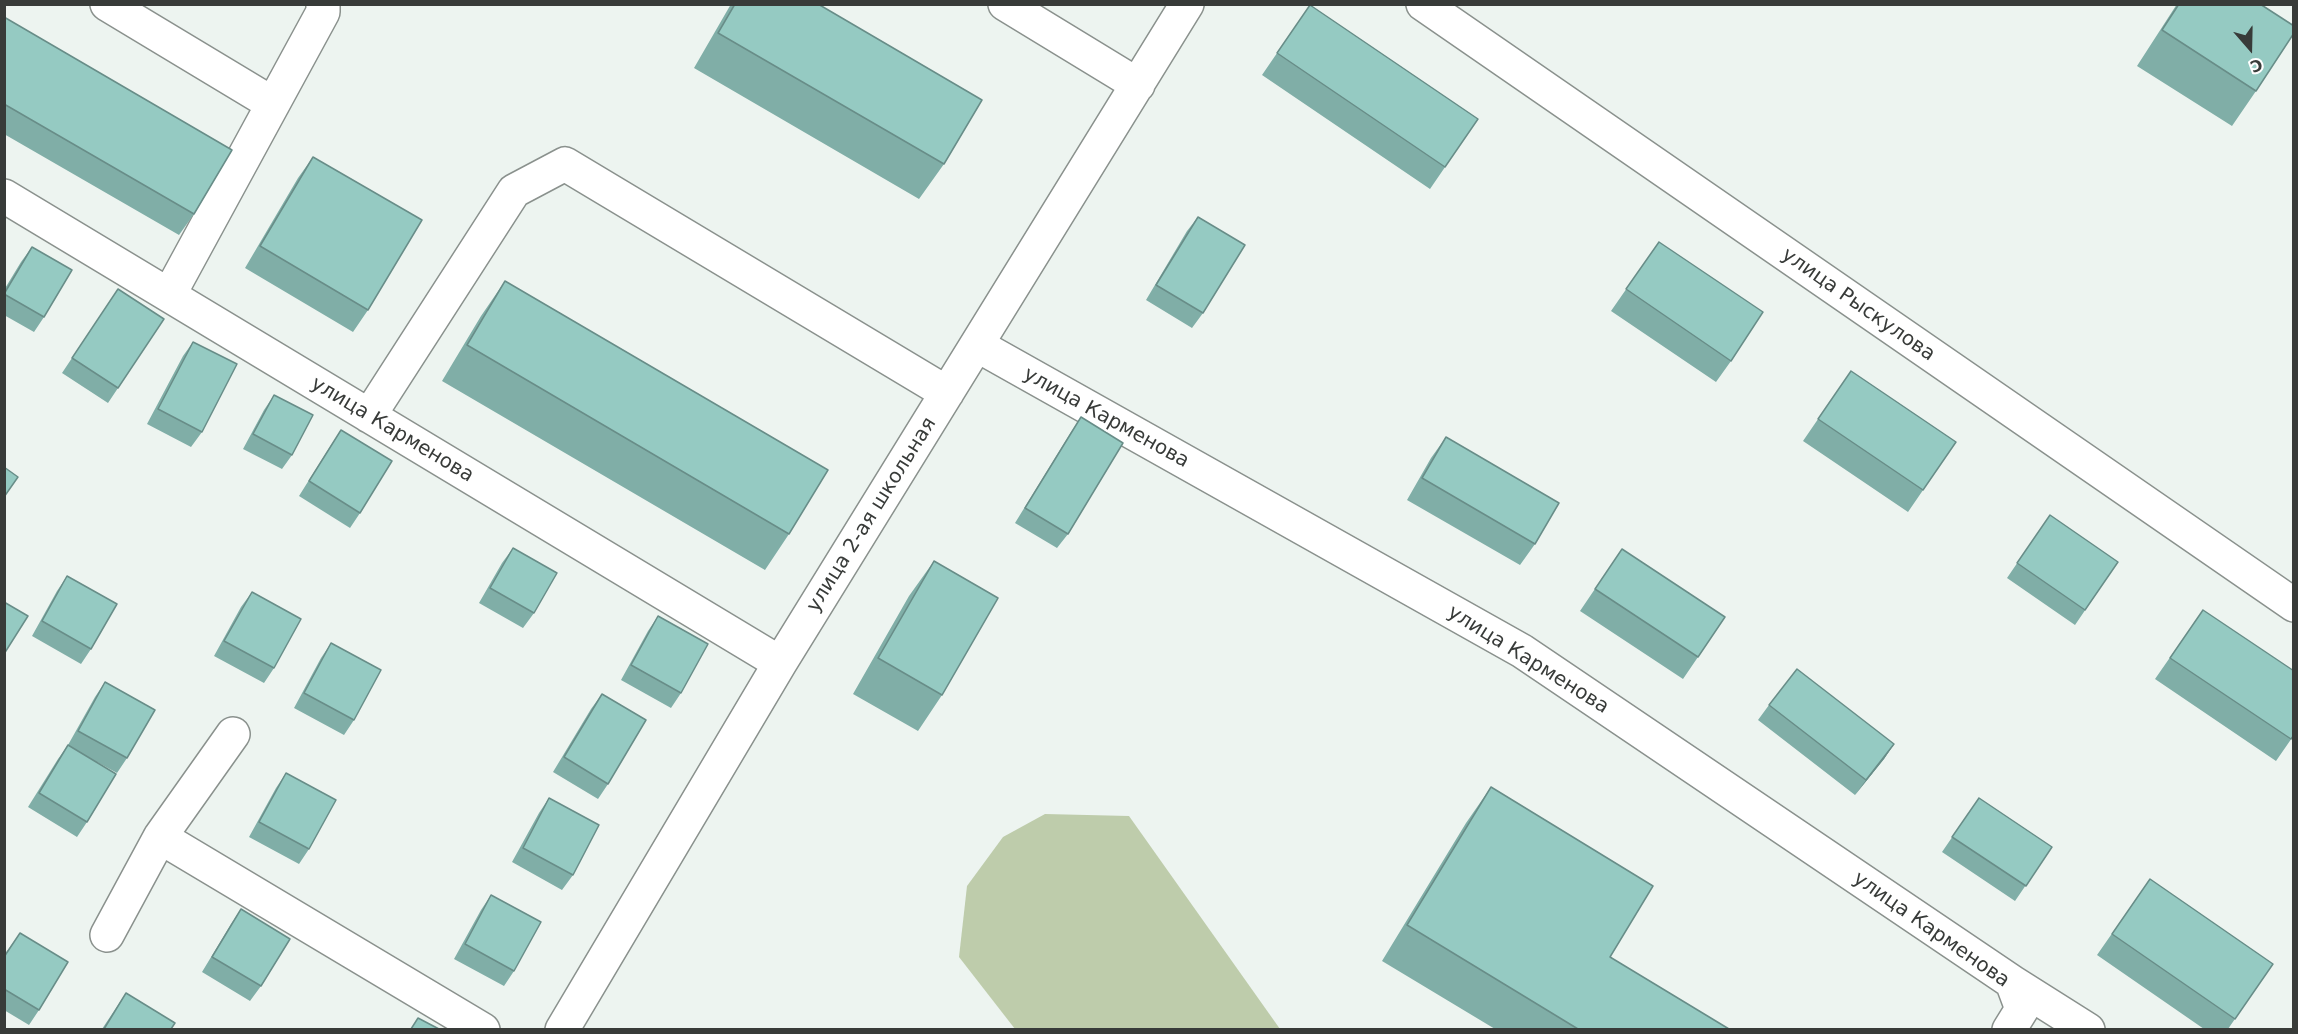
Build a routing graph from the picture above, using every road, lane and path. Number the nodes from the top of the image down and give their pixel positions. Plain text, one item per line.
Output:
1 (106, 4) edge
2 (323, 4) edge
3 (1005, 4) edge
4 (1187, 4) edge
5 (1423, 4) edge
6 (1138, 85) junction
7 (273, 104) junction
8 (4, 196) edge
9 (169, 295) junction
10 (976, 345) junction
11 (947, 393) junction
12 (369, 416) junction
13 (2294, 605) edge
14 (780, 663) junction
15 (233, 734) dead end
16 (160, 837) junction
17 (107, 935) dead end
18 (2012, 982) junction
19 (483, 1029) edge
20 (562, 1029) edge
21 (2009, 1029) edge
22 (2088, 1029) edge

1 - 7 street
2 - 7 street
3 - 6 street
4 - 6 street, улица 2-ая школьная
5 - 13 street, улица Рыскулова
6 - 10 street, улица 2-ая школьная
7 - 9 street
8 - 9 street, улица Карменова
9 - 12 street, улица Карменова
10 - 11 street, улица 2-ая школьная
10 - 18 street, улица Карменова
11 - 12 street
11 - 14 street, улица 2-ая школьная
12 - 14 street, улица Карменова
14 - 20 street, улица 2-ая школьная
15 - 16 street
16 - 17 street
16 - 19 street
18 - 21 street, улица Карменова
18 - 22 street

